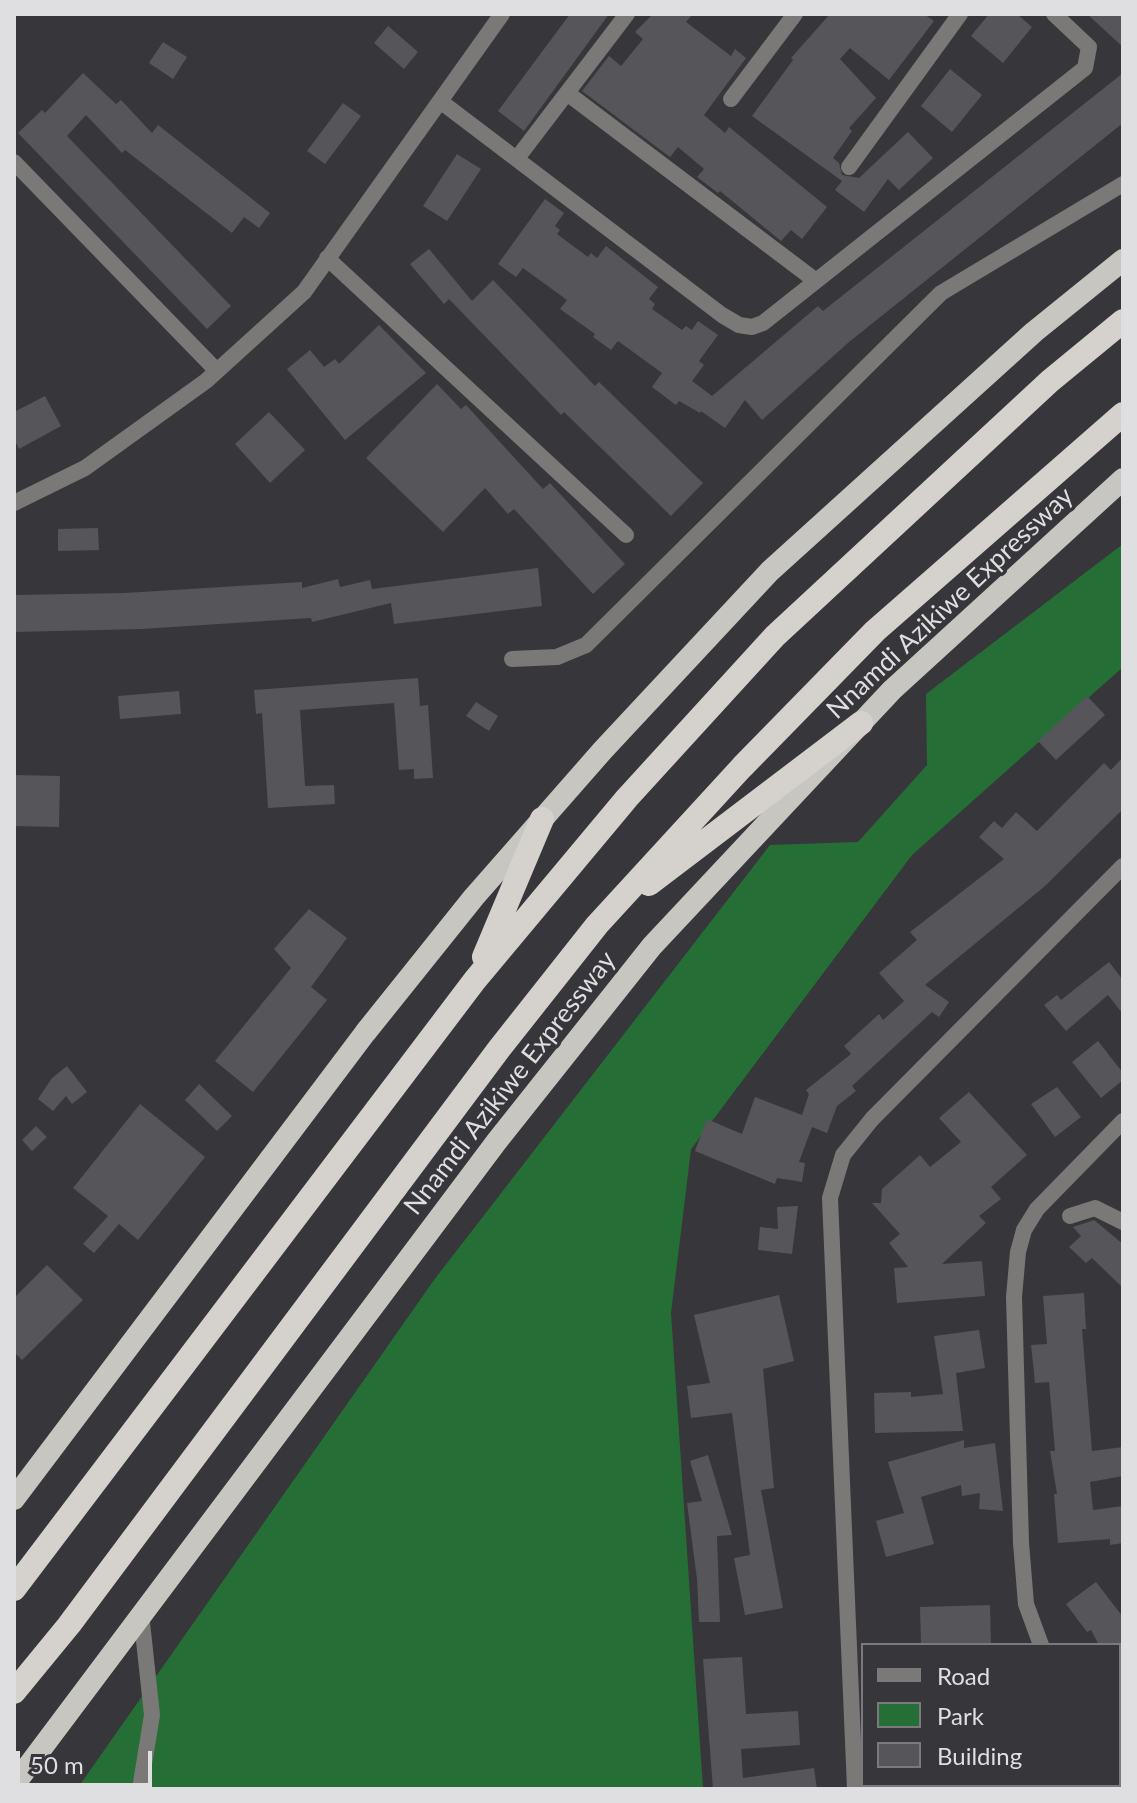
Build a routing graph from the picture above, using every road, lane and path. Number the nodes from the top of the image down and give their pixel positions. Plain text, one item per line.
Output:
1 (502, 14) edge
2 (627, 14) edge
3 (772, 14) edge
4 (960, 14) edge
5 (1054, 14) edge
6 (792, 19) edge
7 (567, 93) junction
8 (731, 99) dead end
9 (440, 101) junction
10 (518, 157) junction
11 (14, 162) edge
12 (849, 167) dead end
13 (1123, 184) edge
14 (327, 258) junction
15 (1123, 260) edge
16 (816, 281) junction
17 (1123, 321) edge
18 (217, 371) junction
19 (1123, 414) edge
20 (1123, 479) edge
21 (14, 503) edge
22 (626, 535) dead end
23 (512, 659) dead end
24 (861, 723) junction
25 (542, 819) junction
26 (1123, 866) edge
27 (597, 925) junction
28 (475, 980) junction
29 (1123, 1121) edge
30 (1070, 1216) dead end
31 (1123, 1222) edge
32 (14, 1499) edge
33 (14, 1589) edge
34 (141, 1613) junction
35 (1040, 1643) edge
36 (15, 1690) edge
37 (858, 1763) edge
38 (14, 1785) edge
39 (140, 1789) edge
40 (855, 1789) edge

1 - 9 street
2 - 7 street
3 - 6 street
4 - 12 street
5 - 16 street
6 - 8 street
7 - 10 street
7 - 16 street
9 - 10 street
9 - 14 street
10 - 16 street
11 - 18 street
13 - 23 street
14 - 18 street
14 - 22 street
15 - 25 highway
17 - 28 highway
18 - 21 street
19 - 27 highway, Nnamdi Azikiwe Expressway
20 - 24 highway, Nnamdi Azikiwe Expressway
24 - 27 highway
24 - 34 highway, Nnamdi Azikiwe Expressway
25 - 28 highway
25 - 32 highway
26 - 37 street
27 - 36 highway, Nnamdi Azikiwe Expressway
28 - 33 highway
29 - 35 street
30 - 31 street
34 - 38 highway, Nnamdi Azikiwe Expressway
34 - 39 street
37 - 40 street

